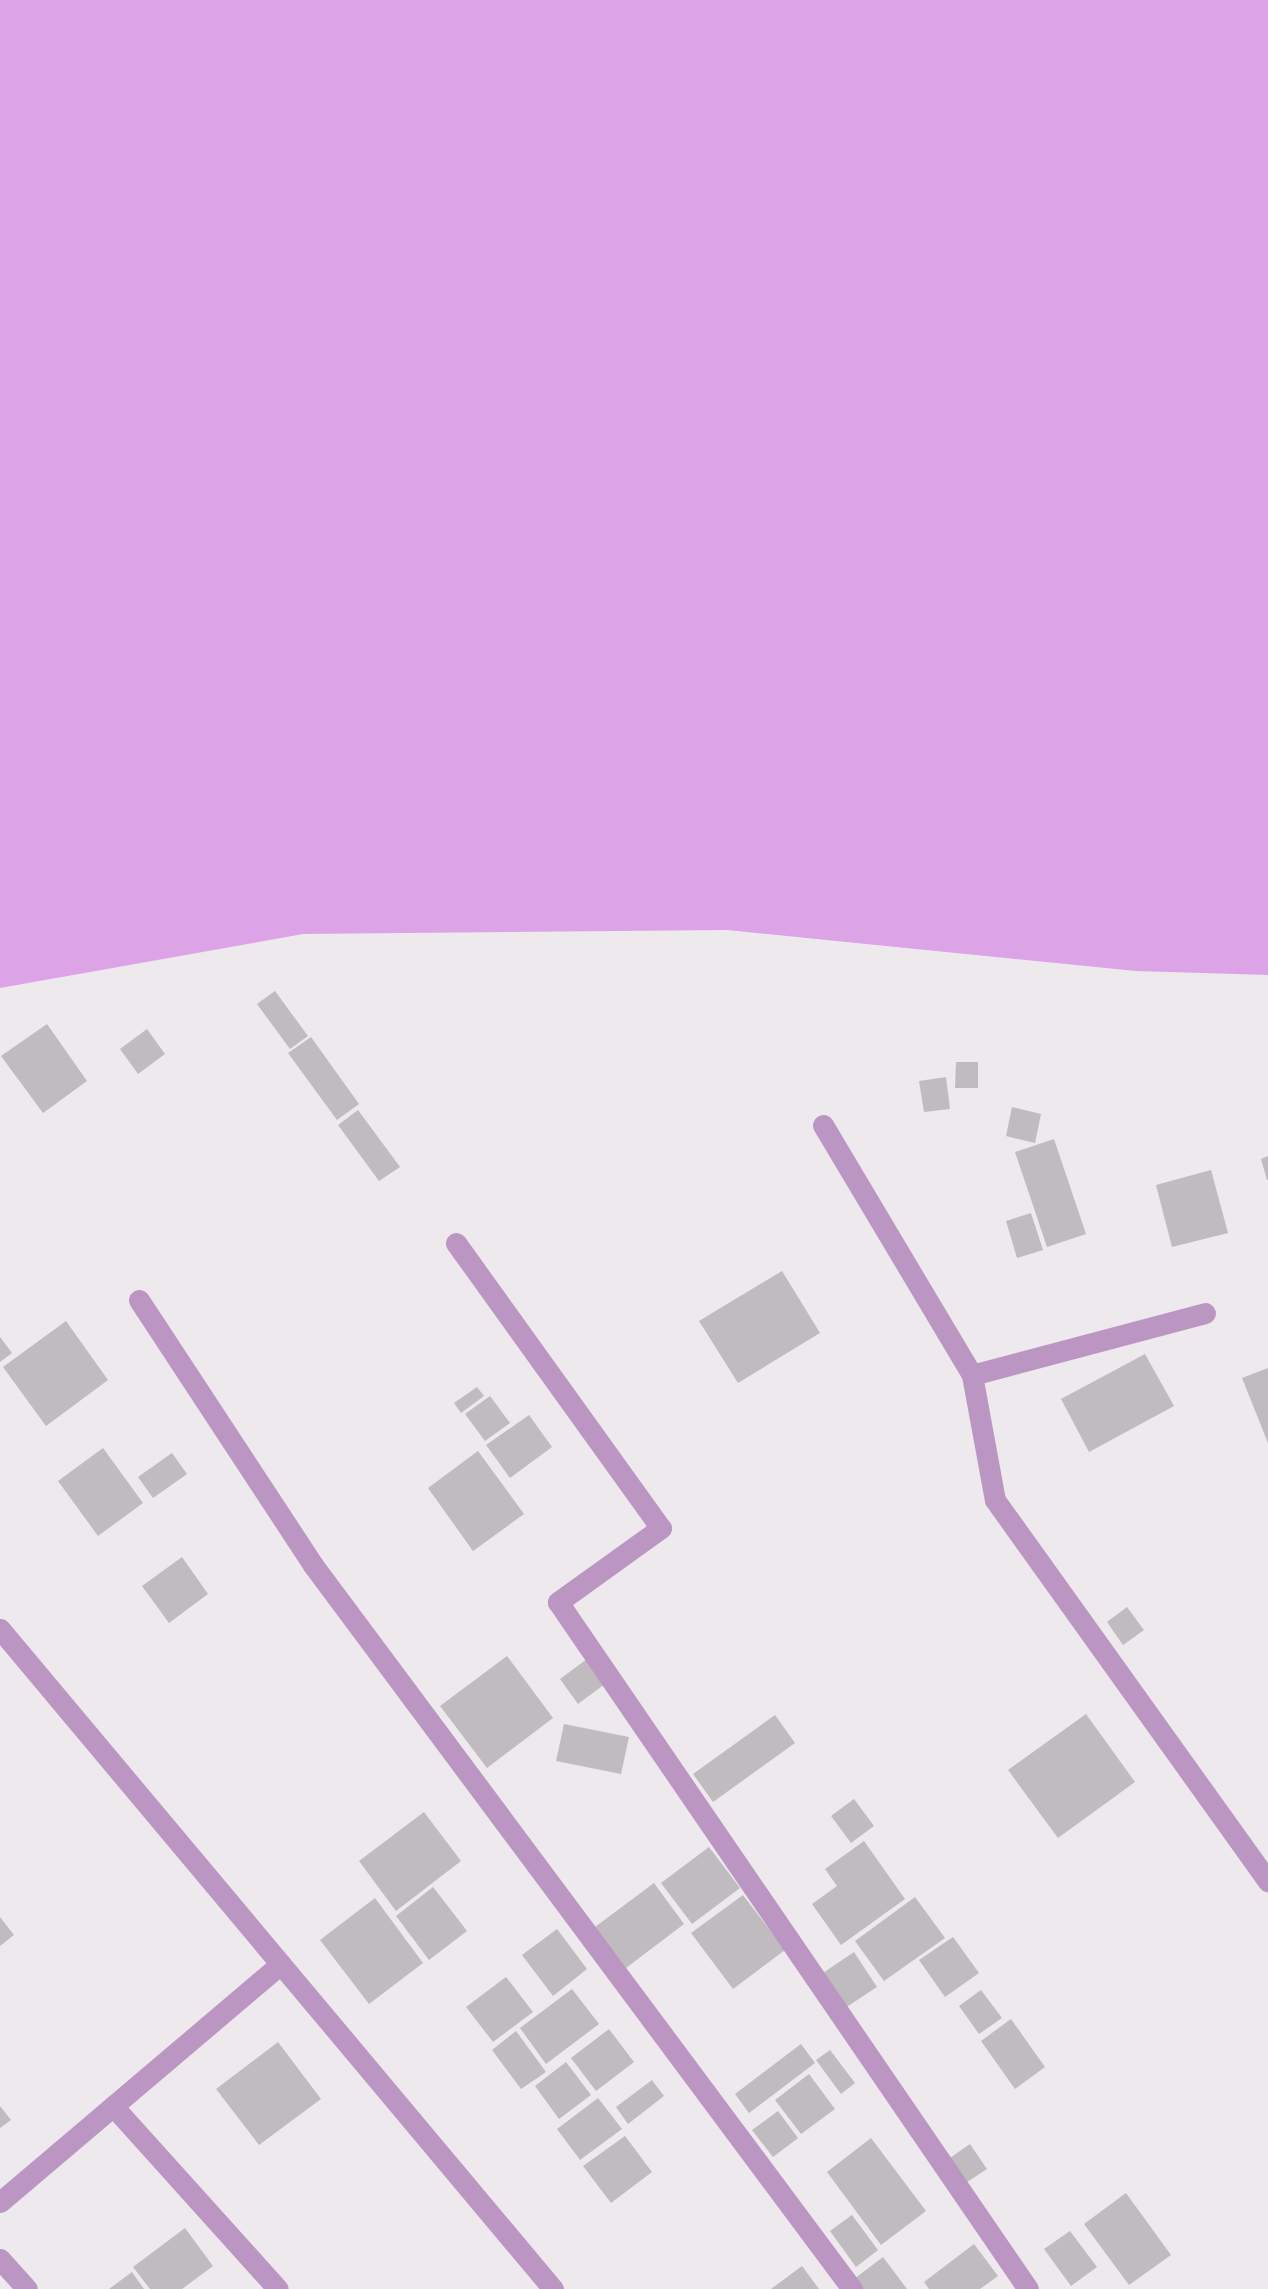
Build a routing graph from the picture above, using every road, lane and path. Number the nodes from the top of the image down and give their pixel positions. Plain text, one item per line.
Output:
1 (823, 1125) dead end
2 (456, 1243) dead end
3 (139, 1300) dead end
4 (1205, 1313) dead end
5 (972, 1376) junction
6 (0, 1629) edge
7 (1268, 1881) edge
8 (281, 1964) junction
9 (113, 2106) junction
10 (0, 2202) edge
11 (0, 2259) edge
12 (27, 2289) edge
13 (278, 2289) edge
14 (553, 2289) edge
15 (852, 2289) edge
16 (1028, 2289) edge

1 - 5 street
2 - 16 street
3 - 15 street
4 - 5 street
5 - 7 street
6 - 8 street
8 - 9 street
8 - 14 street
9 - 10 street
9 - 13 street
11 - 12 street

